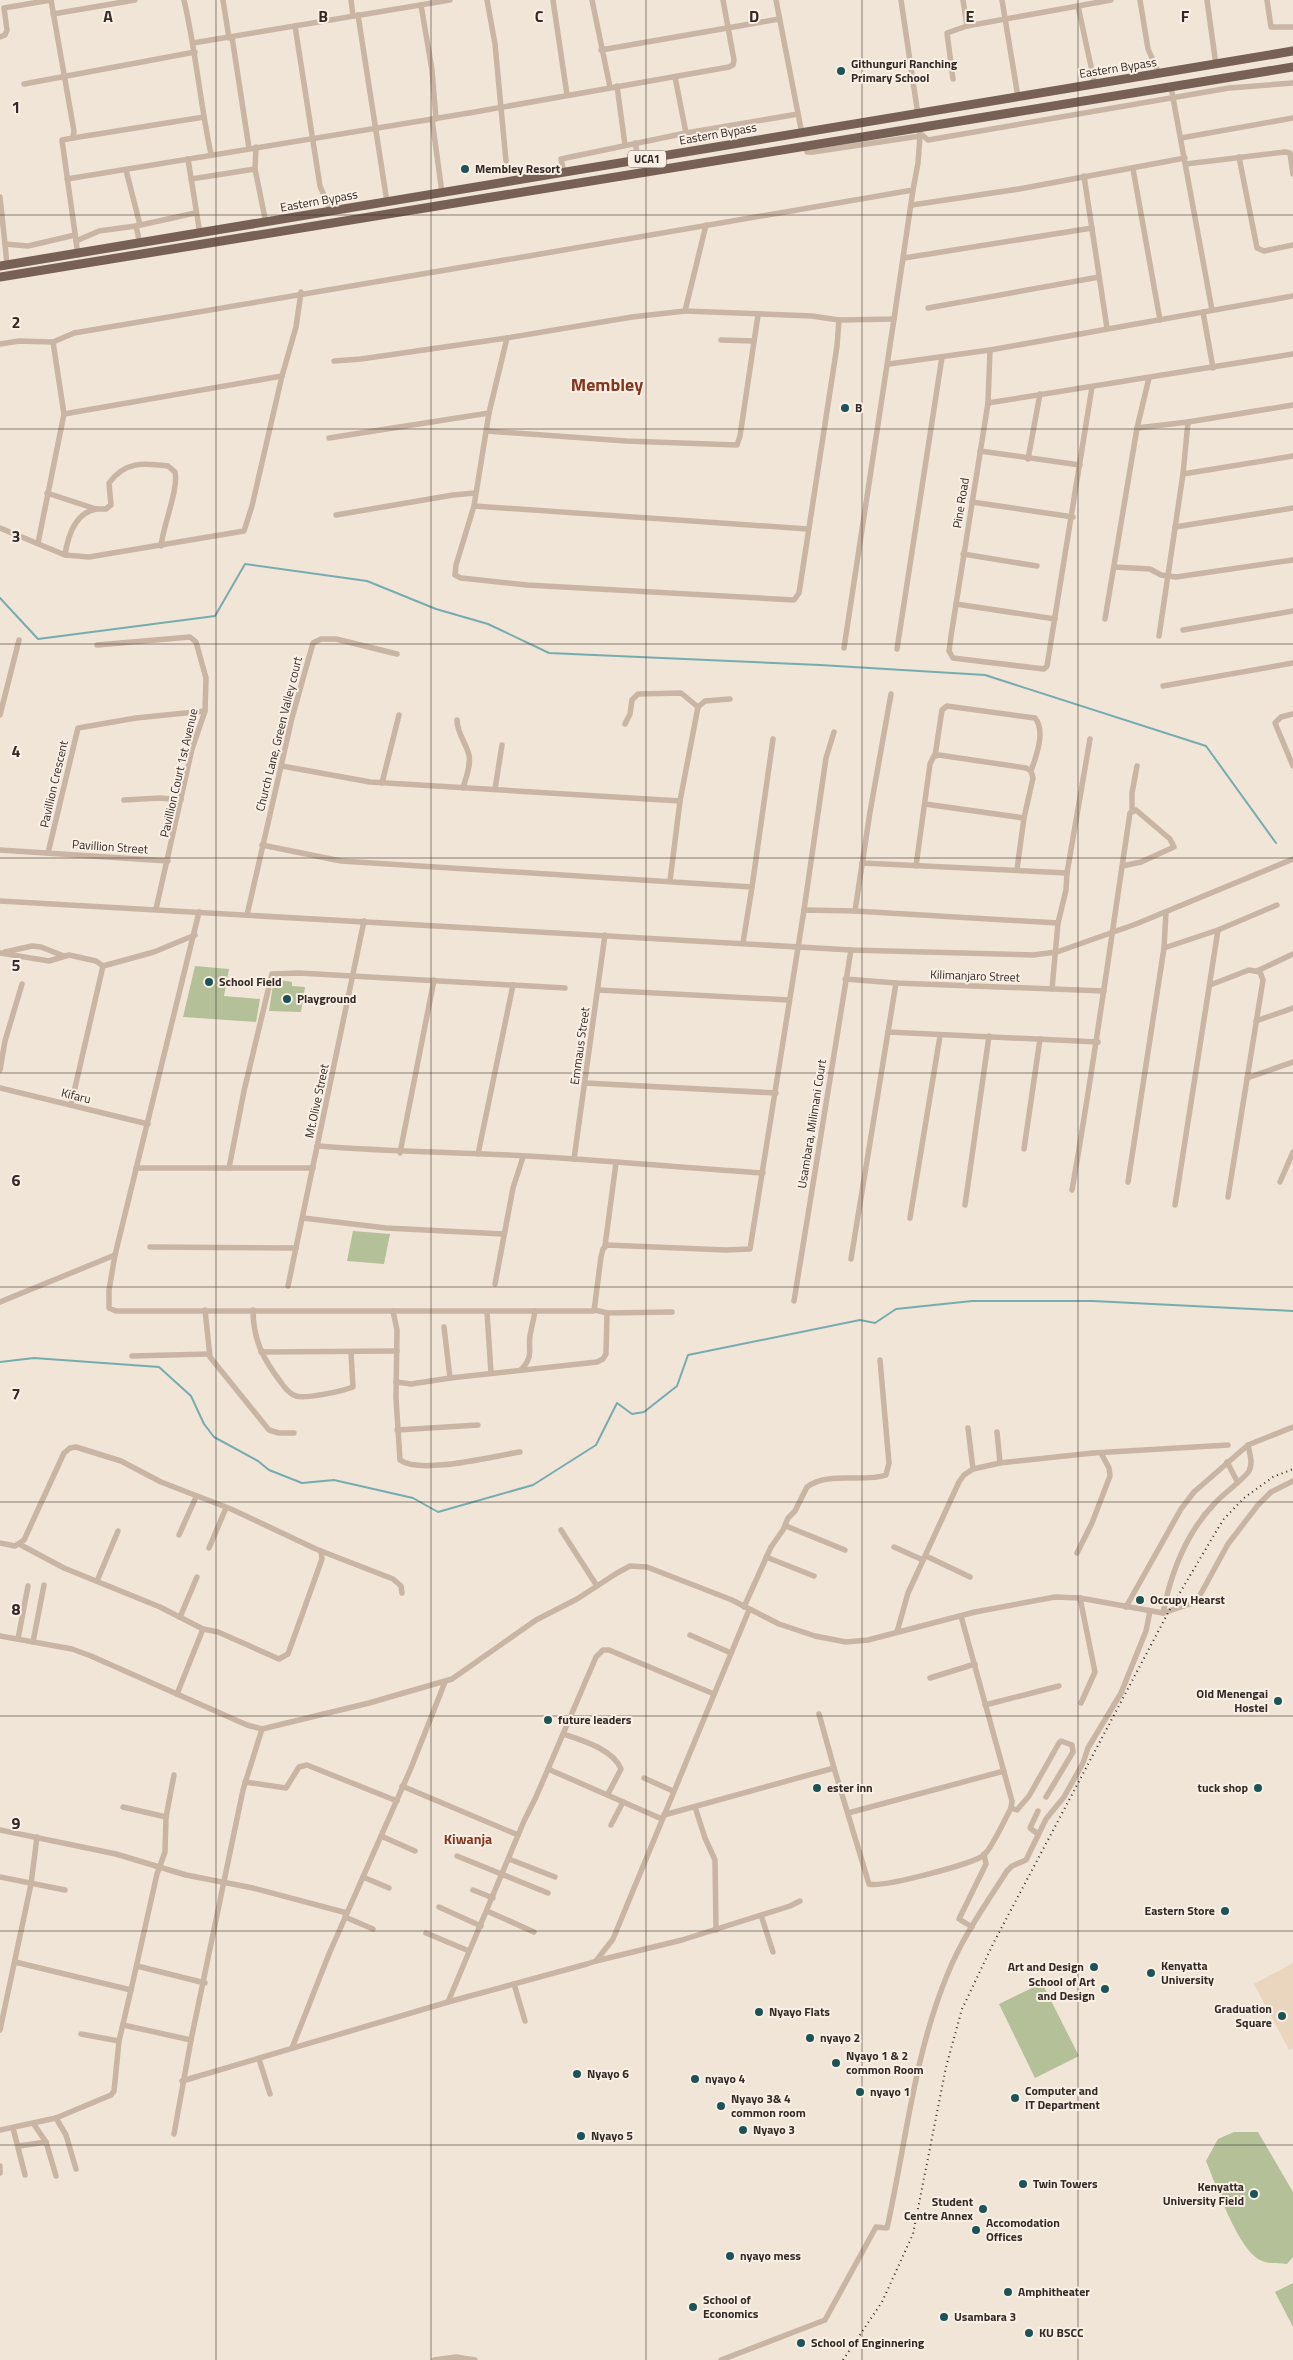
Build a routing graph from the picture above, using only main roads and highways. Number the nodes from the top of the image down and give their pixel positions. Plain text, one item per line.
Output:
1 (1293, 51) edge
2 (1293, 67) edge
3 (879, 121) junction
4 (880, 134) junction
5 (4, 266) edge
6 (0, 277) edge

1 - 3 main road, Eastern Bypass / UCA1
2 - 4 main road, Eastern Bypass
3 - 4 main road
3 - 5 main road, Eastern Bypass / UCA1
4 - 6 main road, Eastern Bypass

